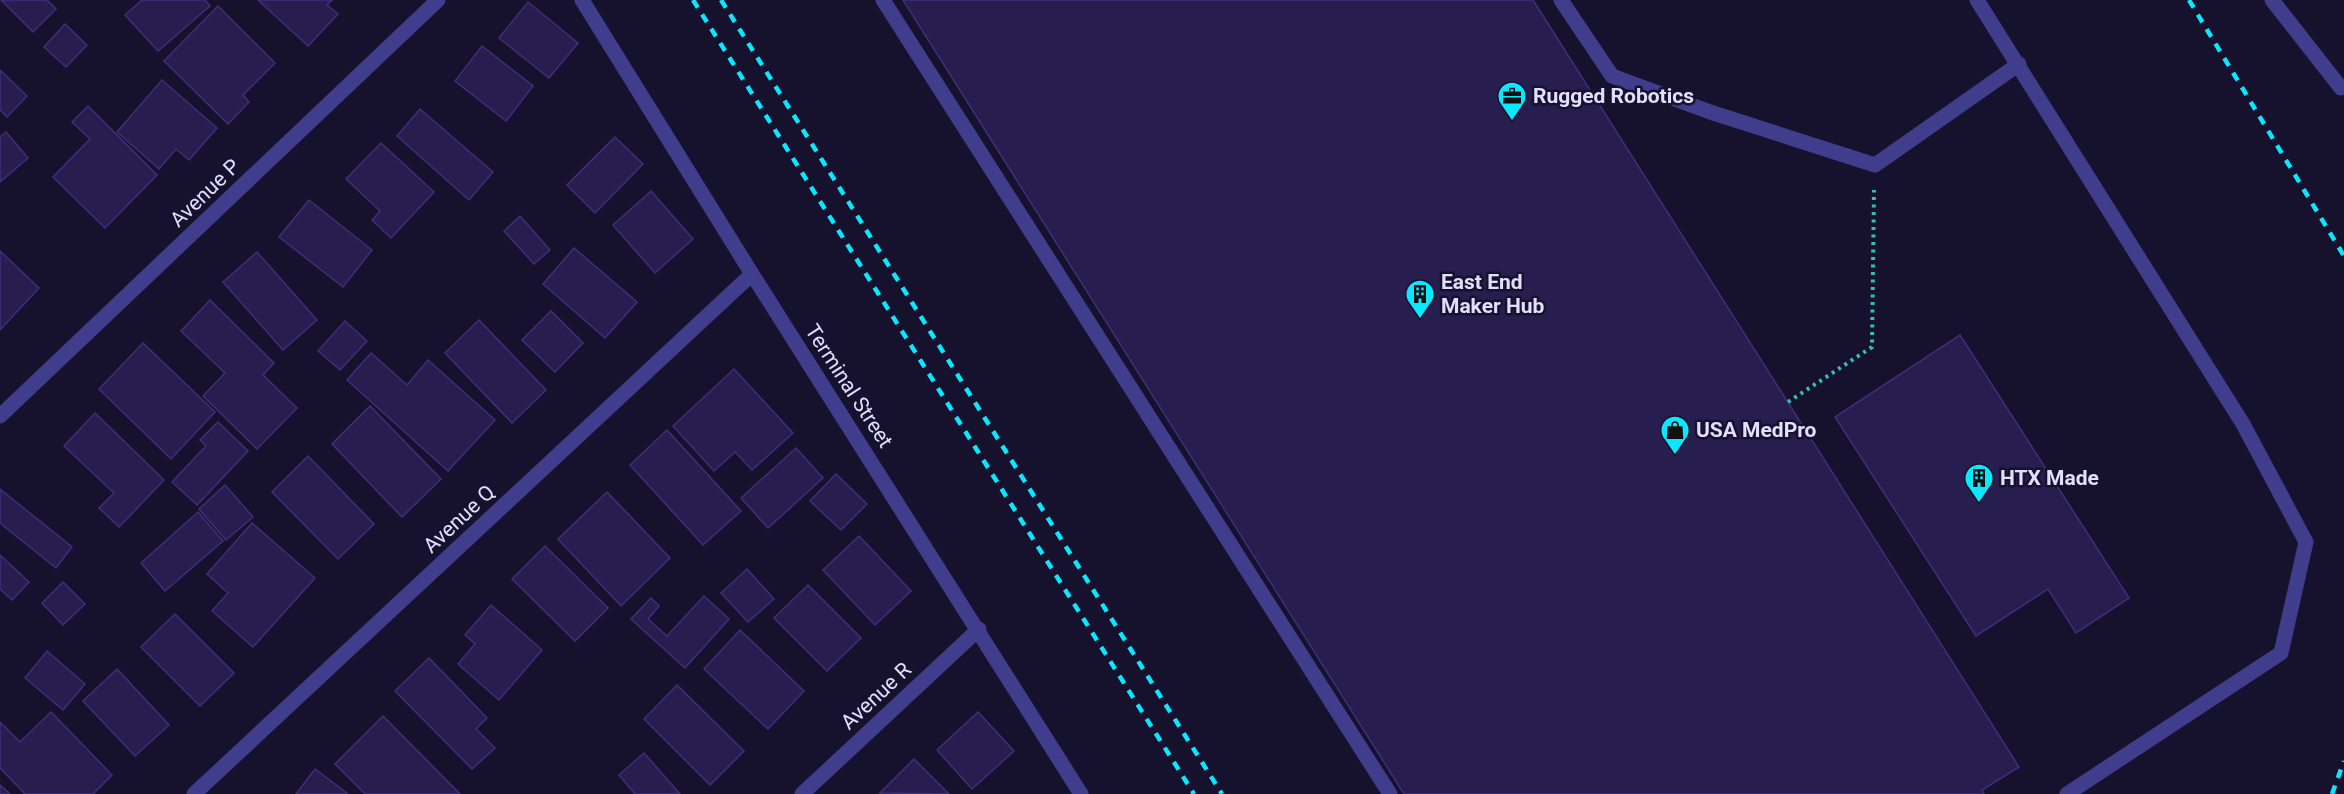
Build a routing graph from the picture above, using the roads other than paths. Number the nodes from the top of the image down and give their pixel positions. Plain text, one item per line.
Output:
1 (438, 0) edge
2 (582, 0) edge
3 (883, 0) edge
4 (1561, 0) edge
5 (1977, 0) edge
6 (2272, 0) edge
7 (2019, 64) junction
8 (2344, 87) edge
9 (752, 274) junction
10 (0, 416) edge
11 (979, 629) junction
12 (194, 794) edge
13 (801, 794) edge
14 (1081, 794) edge
15 (1390, 794) edge
16 (2067, 794) edge

1 - 10 street, Avenue P
2 - 9 street, Terminal Street
3 - 15 street
4 - 7 street
5 - 7 street
6 - 8 street
7 - 16 street
9 - 11 street, Terminal Street
9 - 12 street, Avenue Q
11 - 13 street, Avenue R
11 - 14 street, Terminal Street

